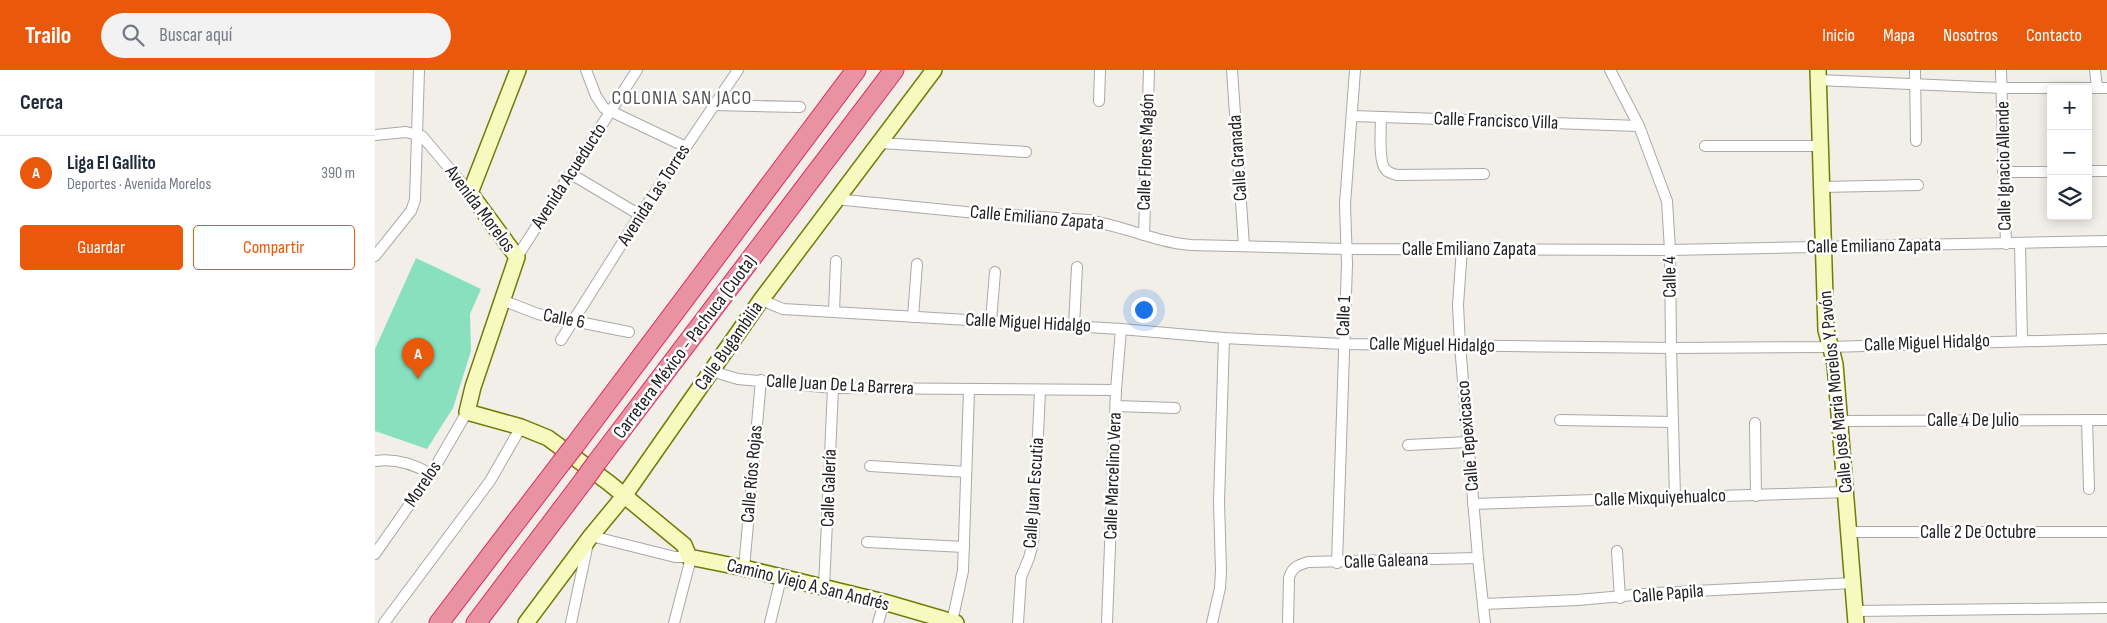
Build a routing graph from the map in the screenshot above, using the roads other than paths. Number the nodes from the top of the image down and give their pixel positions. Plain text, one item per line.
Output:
1 (419, 70) edge
2 (518, 70) edge
3 (586, 70) edge
4 (637, 70) edge
5 (738, 70) edge
6 (856, 70) edge
7 (894, 70) edge
8 (935, 70) edge
9 (1100, 70) edge
10 (1149, 70) edge
11 (1233, 70) edge
12 (1355, 70) edge
13 (1610, 70) edge
14 (1915, 70) edge
15 (2001, 70) edge
16 (2095, 70) edge
17 (1818, 75) edge
18 (1915, 84) junction
19 (2002, 88) junction
20 (2102, 88) edge
21 (1099, 101) dead end
22 (713, 105) junction
23 (800, 107) dead end
24 (610, 111) junction
25 (1353, 116) junction
26 (1381, 117) junction
27 (1639, 126) junction
28 (418, 134) junction
29 (375, 135) edge
30 (1916, 141) dead end
31 (880, 143) junction
32 (686, 146) junction
33 (1705, 146) dead end
34 (1820, 146) junction
35 (1026, 152) dead end
36 (2092, 171) edge
37 (2107, 171) edge
38 (2003, 172) junction
39 (2047, 172) edge
40 (571, 174) junction
41 (1484, 174) dead end
42 (1918, 185) dead end
43 (1821, 187) junction
44 (470, 193) junction
45 (835, 200) junction
46 (640, 215) junction
47 (1143, 235) junction
48 (2107, 240) edge
49 (2020, 243) junction
50 (2006, 244) junction
51 (1244, 246) junction
52 (1824, 247) junction
53 (1462, 248) junction
54 (1346, 249) junction
55 (1670, 250) junction
56 (375, 256) edge
57 (517, 257) junction
58 (836, 260) dead end
59 (917, 264) dead end
60 (1077, 267) dead end
61 (995, 272) dead end
62 (502, 300) junction
63 (761, 300) junction
64 (833, 311) junction
65 (913, 317) junction
66 (572, 320) junction
67 (991, 321) junction
68 (1074, 326) junction
69 (1121, 329) junction
70 (629, 332) dead end
71 (1224, 338) junction
72 (2107, 339) edge
73 (561, 340) dead end
74 (2022, 340) junction
75 (1343, 344) junction
76 (1460, 346) junction
77 (1830, 347) junction
78 (1671, 348) junction
79 (713, 370) junction
80 (761, 380) junction
81 (833, 388) junction
82 (969, 390) junction
83 (1117, 390) junction
84 (1040, 391) junction
85 (1116, 406) junction
86 (1175, 408) dead end
87 (467, 412) junction
88 (1560, 420) dead end
89 (2087, 420) junction
90 (2107, 420) edge
91 (1840, 421) junction
92 (1673, 422) junction
93 (1755, 422) dead end
94 (521, 427) junction
95 (1468, 442) junction
96 (1408, 445) dead end
97 (375, 461) edge
98 (870, 466) dead end
99 (966, 472) junction
100 (431, 474) junction
101 (2089, 489) dead end
102 (1846, 492) junction
103 (624, 496) junction
104 (1756, 496) junction
105 (1675, 497) junction
106 (1473, 504) junction
107 (1850, 532) junction
108 (2107, 532) edge
109 (590, 537) junction
110 (867, 542) dead end
111 (964, 547) junction
112 (1617, 551) dead end
113 (375, 554) edge
114 (690, 557) junction
115 (1477, 558) junction
116 (1337, 563) junction
117 (744, 568) junction
118 (781, 578) junction
119 (1853, 583) junction
120 (824, 588) junction
121 (1620, 598) junction
122 (884, 602) junction
123 (1483, 604) junction
124 (2107, 608) edge
125 (1856, 617) edge
126 (954, 622) edge
127 (384, 623) edge
128 (439, 623) edge
129 (476, 623) edge
130 (526, 623) edge
131 (571, 623) edge
132 (674, 623) edge
133 (770, 623) edge
134 (879, 623) edge
135 (1018, 623) edge
136 (1107, 623) edge
137 (1212, 623) edge
138 (1288, 623) edge
139 (1485, 623) edge

1 - 28 street
2 - 44 street
3 - 24 street
4 - 24 street, Avenida Acueducto
5 - 22 street, Avenida Las Torres
6 - 128 highway, Carretera México - Pachuca (Cuota), bridge
7 - 129 highway, Carretera México - Pachuca (Cuota), bridge
8 - 31 street, Calle Bugambilia
9 - 21 street
10 - 47 street, Calle Flores Magón
11 - 51 street, Calle Granada
12 - 25 street, Calle 1
13 - 27 street, Calle 4
14 - 18 street
15 - 19 street, Calle Ignacio Allende
16 - 20 street
17 - 18 street
17 - 34 street, Calle José María Morelos Y Pavón
18 - 19 street
18 - 30 street
19 - 20 street
19 - 38 street, Calle Ignacio Allende
22 - 23 street
22 - 32 street, Avenida Las Torres
24 - 32 street
24 - 40 street, Avenida Acueducto
25 - 26 street, Calle Francisco Villa
25 - 54 street, Calle 1
26 - 27 street, Calle Francisco Villa
26 - 41 street
27 - 55 street, Calle 4
28 - 29 street
28 - 44 street, Avenida Morelos
28 - 56 street
31 - 35 street
31 - 45 street, Calle Bugambilia
32 - 46 street, Avenida Las Torres
33 - 34 street
34 - 43 street, Calle José María Morelos Y Pavón
36 - 37 street
38 - 39 street
38 - 50 street, Calle Ignacio Allende
40 - 46 street
40 - 57 street, Avenida Acueducto
42 - 43 street
43 - 52 street, Calle José María Morelos Y Pavón
44 - 57 street, Avenida Morelos
45 - 47 street, Calle Emiliano Zapata
45 - 63 street, Calle Bugambilia
46 - 66 street, Avenida Las Torres
47 - 51 street, Calle Emiliano Zapata
48 - 49 street, Calle Emiliano Zapata
49 - 50 street, Calle Emiliano Zapata
49 - 74 street, Calle Ignacio Allende
50 - 52 street, Calle Emiliano Zapata
51 - 54 street, Calle Emiliano Zapata
52 - 55 street, Calle Emiliano Zapata
52 - 77 street, Calle José María Morelos Y Pavón
53 - 54 street, Calle Emiliano Zapata
53 - 55 street, Calle Emiliano Zapata
53 - 76 street, Calle Tepexicasco
54 - 75 street, Calle 1
55 - 78 street, Calle 4
57 - 62 street, Avenida Morelos
58 - 64 street
59 - 65 street
60 - 68 street
61 - 67 street
62 - 66 street, Calle 6
62 - 87 street, Avenida Morelos
63 - 64 street, Calle Miguel Hidalgo
63 - 79 street, Calle Bugambilia
64 - 65 street, Calle Miguel Hidalgo
65 - 67 street, Calle Miguel Hidalgo
66 - 70 street, Calle 6
66 - 73 street, Avenida Las Torres
67 - 68 street, Calle Miguel Hidalgo
68 - 69 street, Calle Miguel Hidalgo
69 - 71 street, Calle Miguel Hidalgo
69 - 83 street, Calle Marcelino Vera
71 - 75 street, Calle Miguel Hidalgo
71 - 137 street
72 - 74 street, Calle Miguel Hidalgo
74 - 77 street, Calle Miguel Hidalgo
75 - 76 street, Calle Miguel Hidalgo
75 - 116 street, Calle 1
76 - 78 street, Calle Miguel Hidalgo
76 - 95 street, Calle Tepexicasco
77 - 78 street, Calle Miguel Hidalgo
77 - 91 street, Calle José María Morelos Y Pavón
78 - 92 street, Calle 4
79 - 80 street, Calle Juan De La Barrera
79 - 103 street, Calle Bugambilia
80 - 81 street, Calle Juan De La Barrera
80 - 117 street, Calle Ríos Rojas
81 - 82 street, Calle Juan De La Barrera
81 - 120 street, Calle Galería
82 - 84 street, Calle Juan De La Barrera
82 - 99 street
83 - 84 street, Calle Juan De La Barrera
83 - 85 street, Calle Marcelino Vera
84 - 135 street, Calle Juan Escutia
85 - 86 street
85 - 136 street, Calle Marcelino Vera
87 - 94 street
87 - 100 street, Morelos
88 - 92 street
89 - 90 street, Calle 4 De Julio
89 - 91 street, Calle 4 De Julio
89 - 101 street
91 - 102 street, Calle José María Morelos Y Pavón
92 - 105 street, Calle 4
93 - 104 street
94 - 103 street
94 - 127 street
95 - 96 street
95 - 106 street, Calle Tepexicasco
97 - 100 street
98 - 99 street
99 - 111 street
100 - 113 street, Morelos
102 - 104 street, Calle Mixquiyehualco
102 - 107 street, Calle José María Morelos Y Pavón
103 - 109 street, Calle Bugambilia
103 - 114 street
104 - 105 street, Calle Mixquiyehualco
105 - 106 street, Calle Mixquiyehualco
106 - 115 street, Calle Tepexicasco
107 - 108 street, Calle 2 De Octubre
107 - 119 street, Calle José María Morelos Y Pavón
109 - 114 street, Camino Viejo A San Andrés
109 - 130 street, Calle Bugambilia
109 - 131 street
110 - 111 street
111 - 126 street
112 - 121 street
114 - 117 street, Camino Viejo A San Andrés
114 - 132 street
115 - 116 street, Calle Galeana
115 - 123 street, Calle Tepexicasco
116 - 138 street, Calle Galeana
117 - 118 street, Camino Viejo A San Andrés
118 - 120 street, Camino Viejo A San Andrés
118 - 133 street
119 - 121 street, Calle Papila
119 - 125 street, Calle José María Morelos Y Pavón
120 - 122 street, Camino Viejo A San Andrés
121 - 123 street, Calle Papila
122 - 126 street, Camino Viejo A San Andrés
122 - 134 street
123 - 139 street, Calle Tepexicasco
124 - 125 street

